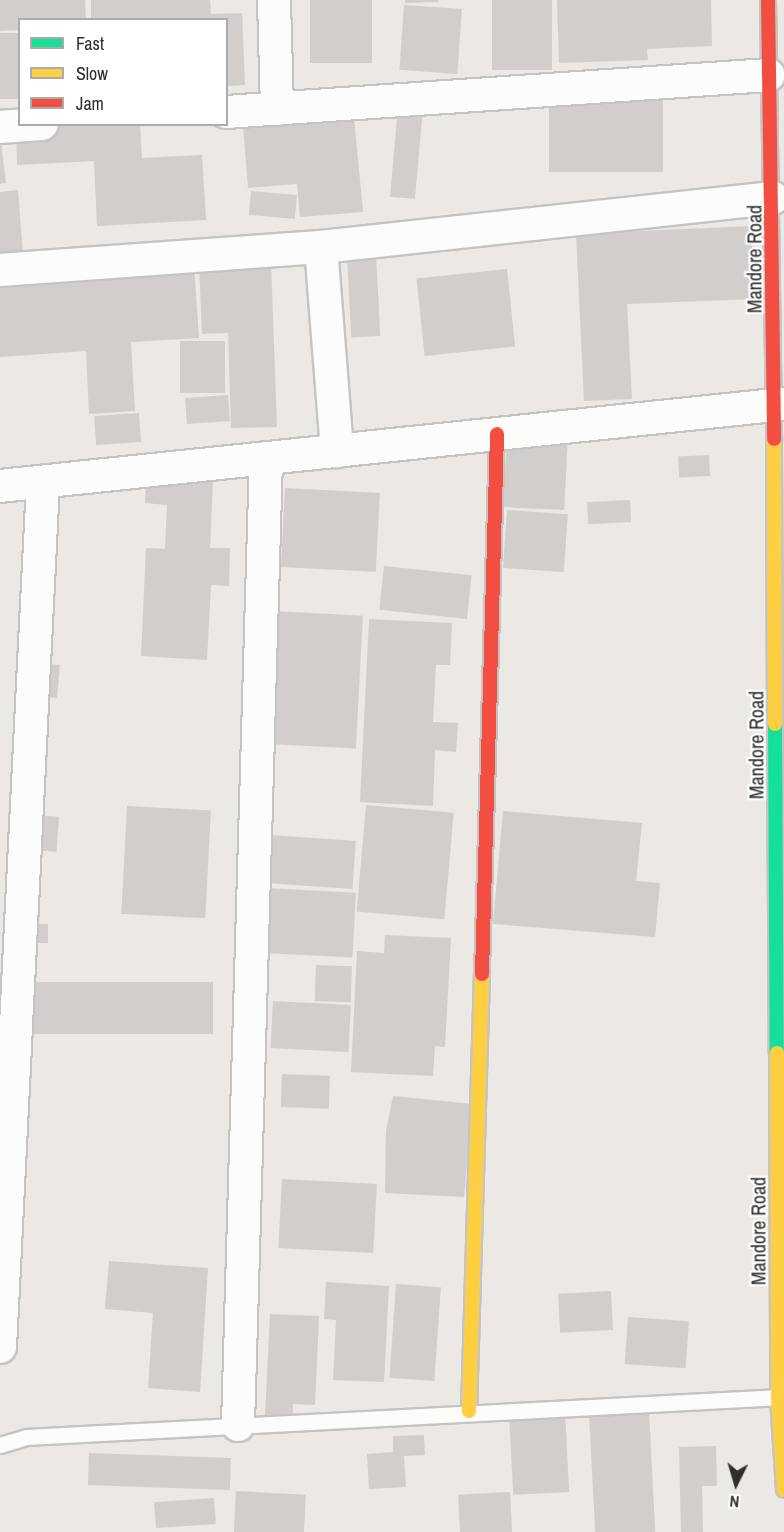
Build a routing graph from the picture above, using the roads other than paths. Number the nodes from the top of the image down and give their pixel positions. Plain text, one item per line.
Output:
1 (274, 0) edge
2 (768, 0) edge
3 (769, 75) junction
4 (278, 109) junction
5 (228, 112) edge
6 (18, 126) edge
7 (0, 127) edge
8 (773, 198) junction
9 (321, 247) junction
10 (0, 270) edge
11 (778, 405) edge
12 (497, 434) junction
13 (337, 451) junction
14 (266, 458) junction
15 (43, 482) junction
16 (0, 486) edge
17 (0, 1347) edge
18 (781, 1397) edge
19 (469, 1411) junction
20 (238, 1425) junction
21 (0, 1445) edge
22 (784, 1490) edge

1 - 4 street
2 - 3 main road, Mandore Road
3 - 4 street
3 - 8 main road, Mandore Road
4 - 5 street
6 - 7 street
8 - 9 street
8 - 11 main road, Mandore Road
9 - 10 street
9 - 13 street
11 - 12 street
11 - 18 main road, Mandore Road
12 - 13 street
12 - 19 main road
13 - 14 street
14 - 15 street
14 - 20 street
15 - 16 street
15 - 17 street
18 - 19 lane
18 - 22 main road, Mandore Road
19 - 20 lane
20 - 21 lane

